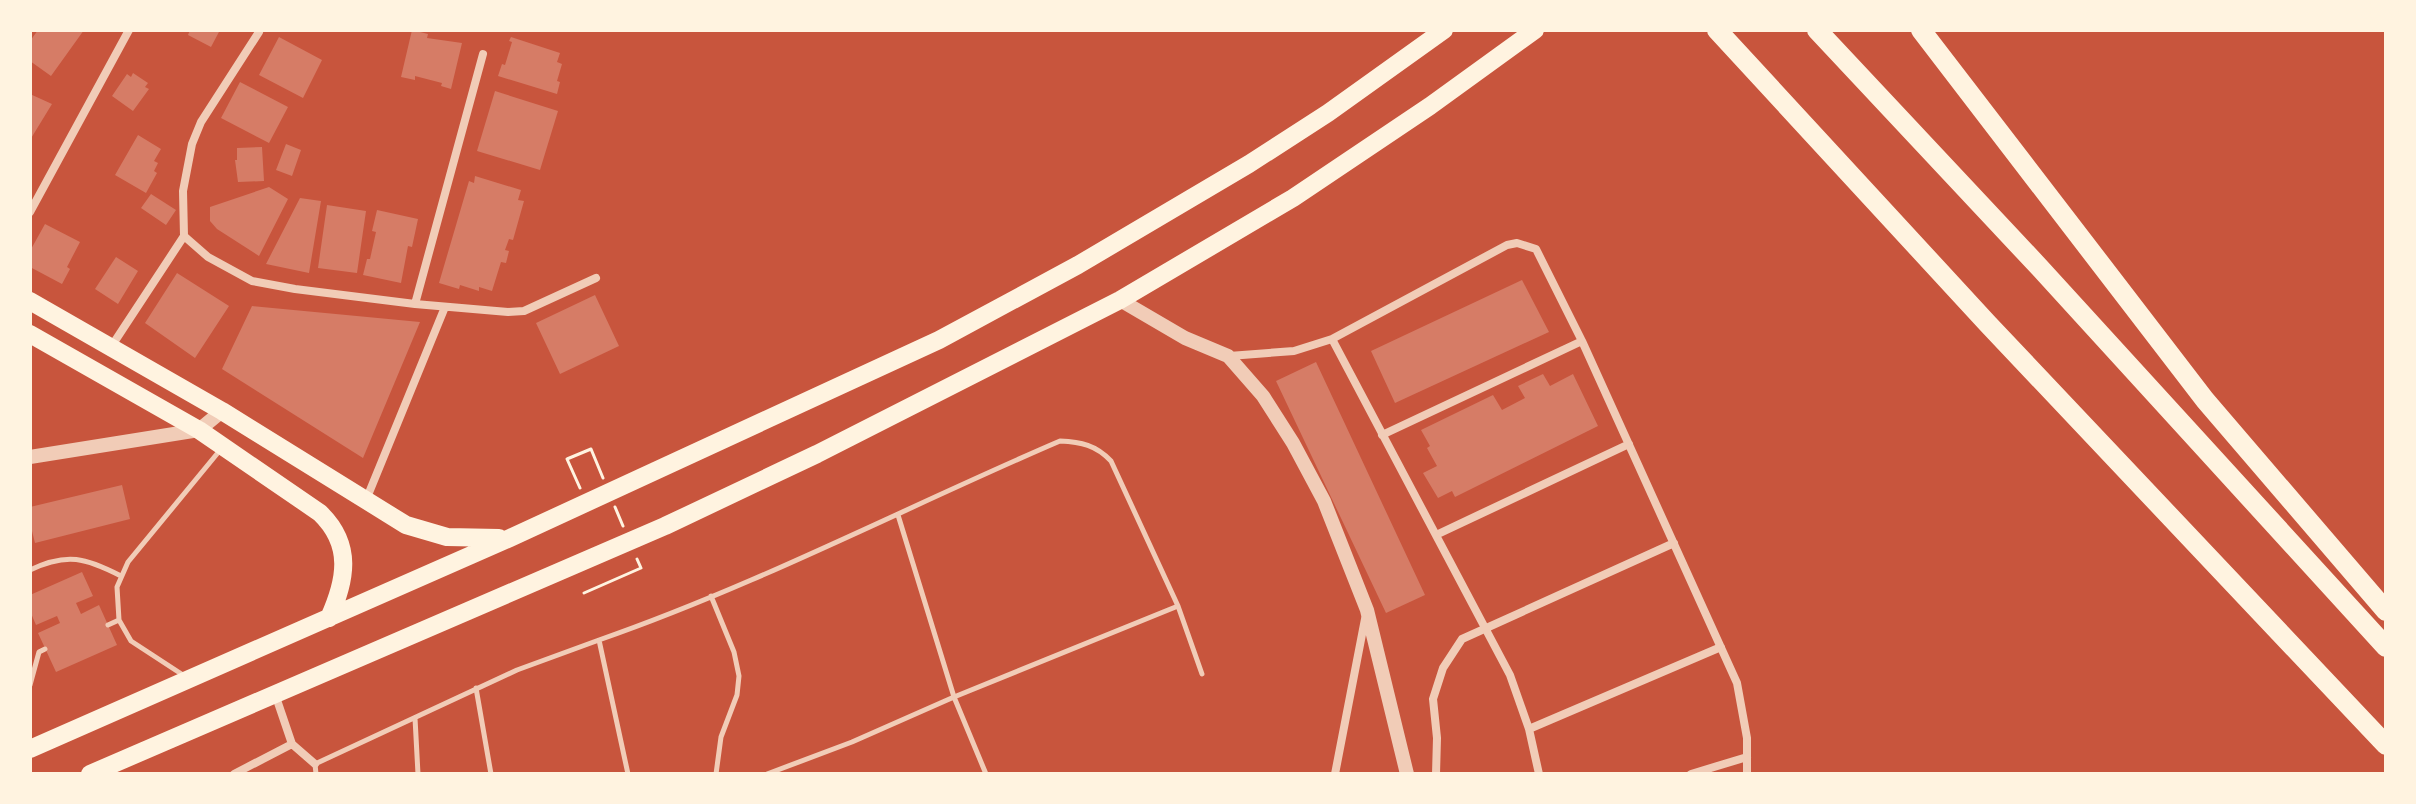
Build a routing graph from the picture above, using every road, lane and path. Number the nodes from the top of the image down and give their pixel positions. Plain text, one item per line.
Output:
1 (129, 30) edge
2 (1444, 30) edge
3 (1535, 30) edge
4 (1717, 30) edge
5 (1817, 30) edge
6 (1921, 30) edge
7 (259, 32) edge
8 (483, 54) dead end
9 (30, 212) edge
10 (184, 236) junction
11 (596, 278) dead end
12 (1120, 300) junction
13 (30, 301) edge
14 (415, 304) junction
15 (445, 307) junction
16 (30, 334) edge
17 (1332, 339) junction
18 (1582, 341) junction
19 (110, 348) junction
20 (1228, 356) junction
21 (222, 411) junction
22 (199, 430) junction
23 (1382, 435) junction
24 (1629, 444) junction
25 (224, 446) junction
26 (591, 449) dead end
27 (30, 457) edge
28 (366, 501) junction
29 (586, 503) junction
30 (898, 515) junction
31 (1436, 535) junction
32 (510, 538) junction
33 (1674, 543) junction
34 (641, 568) dead end
35 (30, 570) edge
36 (121, 576) junction
37 (584, 593) dead end
38 (711, 596) junction
39 (1178, 606) junction
40 (1367, 610) junction
41 (2386, 611) edge
42 (329, 618) junction
43 (119, 620) junction
44 (108, 625) dead end
45 (1485, 629) junction
46 (599, 640) junction
47 (1721, 647) junction
48 (2386, 647) edge
49 (45, 649) dead end
50 (32, 668) edge
51 (1202, 674) dead end
52 (187, 678) junction
53 (30, 685) edge
54 (476, 688) junction
55 (275, 694) junction
56 (954, 697) junction
57 (415, 718) junction
58 (1529, 729) junction
59 (292, 744) junction
60 (2386, 745) edge
61 (30, 749) edge
62 (1747, 757) junction
63 (121, 761) junction
64 (315, 764) junction
65 (90, 774) edge
66 (103, 774) edge
67 (234, 774) edge
68 (316, 774) edge
69 (418, 774) edge
70 (491, 774) edge
71 (628, 774) edge
72 (716, 774) edge
73 (767, 774) edge
74 (986, 774) edge
75 (1335, 774) edge
76 (1407, 774) edge
77 (1436, 774) edge
78 (1539, 774) edge
79 (1691, 774) edge
80 (1747, 774) edge

1 - 9 street
2 - 29 highway
3 - 12 highway
4 - 60 highway
5 - 48 highway
6 - 41 highway
7 - 10 street
8 - 14 street
10 - 14 street
10 - 19 street
11 - 15 street
12 - 20 street
12 - 55 highway
13 - 19 highway
14 - 15 street
15 - 28 street
16 - 22 highway
17 - 18 street
17 - 20 street
17 - 23 street
18 - 23 street
18 - 24 street
19 - 21 highway
20 - 40 street
21 - 22 street
21 - 28 highway
22 - 25 highway
22 - 27 street
23 - 31 street
24 - 31 street
24 - 33 street
25 - 36 lane
25 - 42 highway
26 - 29 path
28 - 32 highway
29 - 32 highway
30 - 38 lane
30 - 39 lane
30 - 56 lane
31 - 45 street
32 - 42 highway
33 - 45 street
33 - 47 street
34 - 37 path
35 - 36 lane
36 - 43 lane
38 - 46 lane
38 - 72 lane
39 - 51 lane
39 - 56 lane
40 - 75 street
40 - 76 street
42 - 52 highway
43 - 44 lane
43 - 52 lane
45 - 58 street
45 - 77 street
46 - 54 lane
46 - 71 lane
47 - 58 street
47 - 62 street
49 - 50 lane
50 - 53 lane
52 - 61 highway
54 - 57 lane
54 - 70 lane
55 - 59 street
55 - 63 highway
56 - 73 lane
56 - 74 lane
57 - 64 lane
57 - 69 lane
58 - 78 street
59 - 64 street
59 - 67 street
62 - 79 street
62 - 80 street
63 - 65 highway
63 - 66 highway
64 - 68 lane

